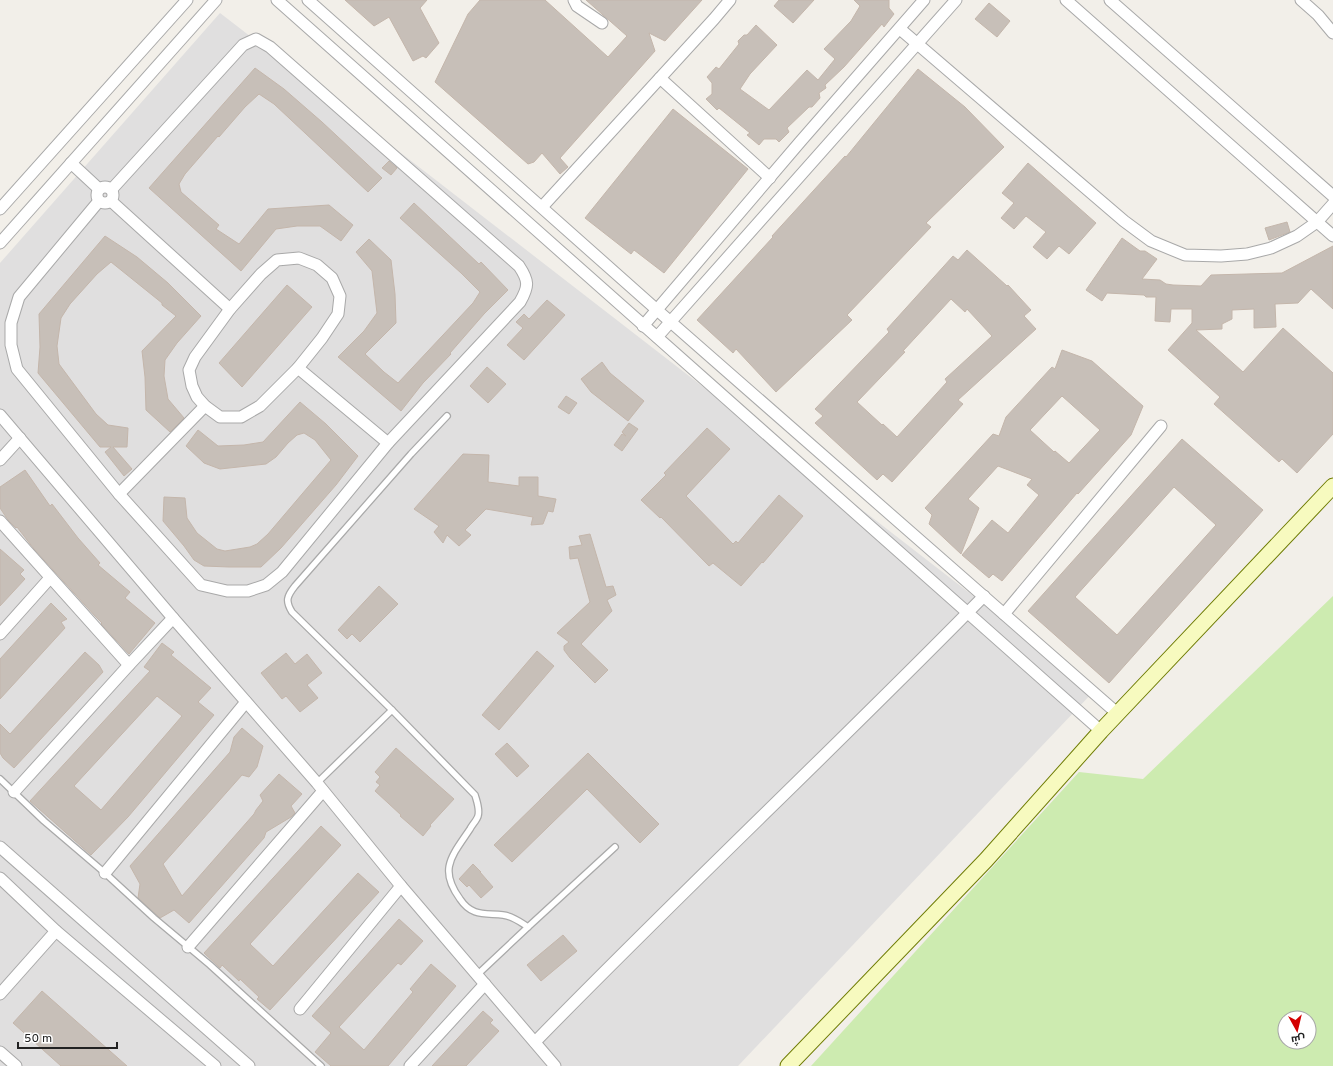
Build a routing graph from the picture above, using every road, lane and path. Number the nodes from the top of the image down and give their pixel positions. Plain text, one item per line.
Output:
1 (186, 0) edge
2 (216, 0) edge
3 (277, 0) edge
4 (308, 0) edge
5 (574, 0) edge
6 (730, 0) edge
7 (924, 0) edge
8 (956, 0) edge
9 (1066, 0) edge
10 (1110, 0) edge
11 (1301, 0) edge
12 (602, 23) dead end
13 (900, 29) junction
14 (1333, 33) edge
15 (917, 43) junction
16 (660, 78) junction
17 (71, 163) junction
18 (770, 178) junction
19 (99, 189) junction
20 (112, 189) junction
21 (1333, 196) edge
22 (99, 201) junction
23 (111, 201) junction
24 (1333, 204) edge
25 (542, 207) junction
26 (0, 209) edge
27 (1317, 222) junction
28 (1333, 236) edge
29 (0, 243) edge
30 (230, 309) junction
31 (657, 310) junction
32 (671, 322) junction
33 (643, 326) junction
34 (657, 337) junction
35 (298, 368) junction
36 (205, 406) junction
37 (0, 415) edge
38 (447, 416) dead end
39 (1161, 426) dead end
40 (20, 438) junction
41 (388, 443) junction
42 (0, 460) edge
43 (1333, 486) edge
44 (118, 494) junction
45 (0, 521) edge
46 (50, 578) junction
47 (984, 596) junction
48 (968, 613) junction
49 (1004, 614) junction
50 (173, 618) junction
51 (0, 634) edge
52 (129, 665) junction
53 (246, 702) junction
54 (392, 710) junction
55 (1118, 714) junction
56 (1101, 731) junction
57 (0, 779) edge
58 (320, 787) junction
59 (14, 792) junction
60 (0, 847) edge
61 (615, 847) dead end
62 (105, 873) junction
63 (0, 878) edge
64 (402, 886) junction
65 (528, 927) junction
66 (56, 931) junction
67 (188, 947) junction
68 (477, 975) junction
69 (485, 984) junction
70 (0, 994) edge
71 (300, 1009) dead end
72 (535, 1042) junction
73 (0, 1052) edge
74 (16, 1066) edge
75 (215, 1066) edge
76 (249, 1066) edge
77 (321, 1066) edge
78 (410, 1066) edge
79 (555, 1066) edge
80 (788, 1066) edge

1 - 26 street
2 - 17 street
3 - 33 street
4 - 25 street
5 - 12 street
6 - 16 street
7 - 13 street
8 - 15 street
9 - 27 street
10 - 21 street
11 - 14 street
13 - 15 street
13 - 18 street
15 - 27 street
15 - 32 street
16 - 18 street
16 - 25 street
17 - 19 street
17 - 29 street
18 - 31 street
19 - 20 street
19 - 22 street
20 - 23 street
20 - 41 street
22 - 23 street
22 - 44 street
23 - 30 street
24 - 27 street
25 - 31 street
27 - 28 street
30 - 35 street
30 - 36 street
31 - 32 street
31 - 33 street
32 - 34 street
32 - 47 street
33 - 34 street
34 - 48 street
35 - 36 street
35 - 41 street
36 - 44 street
37 - 40 street
38 - 54 lane
39 - 49 street
40 - 42 street
40 - 50 street
41 - 44 street
43 - 55 street
45 - 46 street
46 - 51 street
46 - 52 street
47 - 48 street
47 - 49 street
48 - 56 street
48 - 72 street
49 - 55 street
50 - 52 street
50 - 53 street
52 - 59 street
53 - 58 street
53 - 62 street
54 - 58 lane
54 - 65 lane
55 - 56 street
56 - 80 street
57 - 59 lane
58 - 64 street
58 - 67 street
59 - 62 lane
60 - 76 street
61 - 65 lane
62 - 67 lane
63 - 66 street
64 - 68 street
64 - 71 street
65 - 68 lane
66 - 70 street
66 - 75 street
67 - 77 lane
68 - 69 street
69 - 72 street
69 - 78 street
72 - 79 street
73 - 74 street

